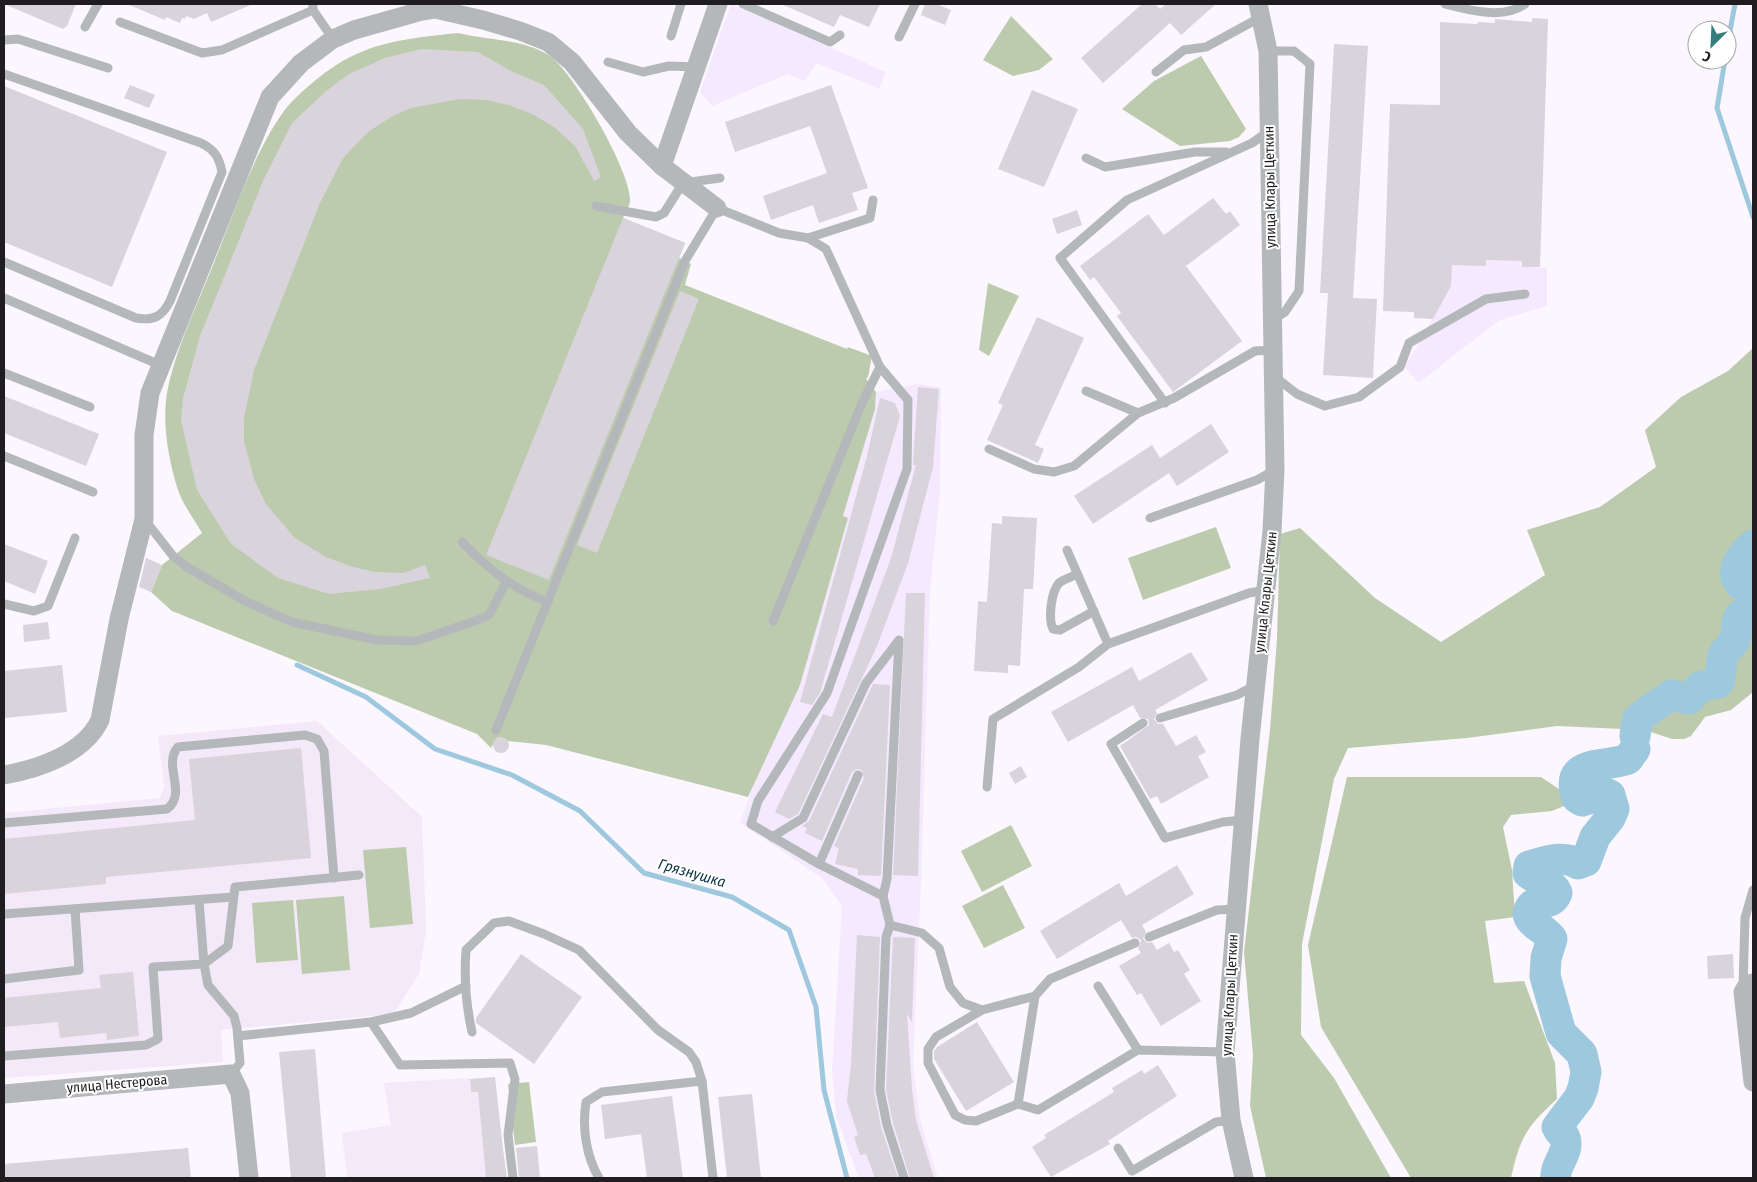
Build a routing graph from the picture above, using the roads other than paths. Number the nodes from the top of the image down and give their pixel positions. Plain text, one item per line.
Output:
1 (98, 4) edge
2 (681, 4) edge
3 (718, 4) edge
4 (743, 4) edge
5 (915, 4) edge
6 (1445, 4) edge
7 (1526, 4) edge
8 (436, 6) edge
9 (313, 7) edge
10 (1260, 11) edge
11 (120, 22) dead end
12 (85, 27) dead end
13 (840, 35) dead end
14 (671, 36) dead end
15 (899, 38) dead end
16 (333, 39) junction
17 (4, 40) edge
18 (1268, 51) junction
19 (608, 62) dead end
20 (696, 67) junction
21 (108, 68) dead end
22 (1156, 72) dead end
23 (4, 74) edge
24 (1269, 130) junction
25 (1228, 152) junction
26 (1086, 158) dead end
27 (662, 166) junction
28 (720, 178) dead end
29 (683, 183) junction
30 (874, 200) dead end
31 (596, 206) dead end
32 (717, 208) junction
33 (808, 238) junction
34 (202, 242) junction
35 (4, 262) edge
36 (1525, 294) dead end
37 (4, 298) edge
38 (1272, 320) junction
39 (1273, 350) junction
40 (160, 365) junction
41 (880, 367) junction
42 (4, 373) edge
43 (1273, 374) junction
44 (1086, 391) dead end
45 (1165, 403) junction
46 (90, 407) dead end
47 (1138, 413) junction
48 (989, 449) dead end
49 (4, 456) edge
50 (1275, 470) junction
51 (93, 492) dead end
52 (1150, 518) dead end
53 (144, 519) junction
54 (75, 538) dead end
55 (462, 542) dead end
56 (1067, 550) dead end
57 (1077, 574) junction
58 (506, 582) junction
59 (1266, 590) junction
60 (548, 602) junction
61 (4, 604) edge
62 (1094, 611) junction
63 (773, 621) dead end
64 (1108, 644) junction
65 (1256, 685) junction
66 (1160, 718) dead end
67 (1143, 723) dead end
68 (496, 730) dead end
69 (4, 775) edge
70 (858, 775) dead end
71 (987, 787) dead end
72 (1243, 820) junction
73 (4, 823) edge
74 (772, 837) junction
75 (819, 864) junction
76 (359, 875) dead end
77 (334, 878) junction
78 (1753, 890) edge
79 (883, 896) junction
80 (233, 897) junction
81 (199, 900) junction
82 (75, 909) junction
83 (1235, 909) junction
84 (4, 914) edge
85 (890, 924) junction
86 (1149, 937) dead end
87 (1135, 943) dead end
88 (204, 964) junction
89 (4, 979) edge
90 (466, 986) junction
91 (1098, 986) dead end
92 (1748, 988) edge
93 (1035, 996) junction
94 (982, 1010) junction
95 (370, 1022) junction
96 (472, 1032) dead end
97 (238, 1036) junction
98 (1138, 1050) junction
99 (1225, 1052) junction
100 (4, 1056) edge
101 (231, 1074) junction
102 (702, 1081) junction
103 (1753, 1082) edge
104 (4, 1094) edge
105 (1018, 1104) junction
106 (1232, 1120) junction
107 (1118, 1148) dead end
108 (250, 1178) edge
109 (513, 1178) edge
110 (599, 1178) edge
111 (712, 1178) edge
112 (904, 1178) edge
113 (1244, 1178) edge

1 - 12 lane
2 - 14 lane
3 - 20 street
4 - 13 lane
5 - 15 lane
6 - 7 lane
8 - 16 street
8 - 27 street
9 - 11 lane
9 - 16 lane
10 - 18 street, улица Клары Цеткин
10 - 22 lane
16 - 34 street
17 - 21 lane
18 - 24 street, улица Клары Цеткин
18 - 38 lane
19 - 20 lane
20 - 27 street
23 - 34 lane
24 - 25 lane
24 - 38 street, улица Клары Цеткин
25 - 26 lane
25 - 45 lane
27 - 29 street
28 - 29 lane
29 - 31 lane
29 - 32 street
30 - 33 lane
32 - 33 lane
32 - 60 lane
33 - 41 lane
34 - 35 lane
34 - 40 street
36 - 43 lane
37 - 40 lane
38 - 39 street, улица Клары Цеткин
39 - 43 street, улица Клары Цеткин
39 - 45 lane
40 - 53 street
41 - 63 lane
41 - 74 lane
42 - 46 lane
43 - 50 street, улица Клары Цеткин
44 - 47 lane
45 - 47 lane
47 - 48 lane
49 - 51 lane
50 - 52 lane
50 - 59 street, улица Клары Цеткин
53 - 58 lane
53 - 69 street
54 - 61 lane
55 - 58 lane
56 - 57 lane
57 - 62 lane
57 - 62 lane
58 - 60 lane
59 - 64 lane
59 - 65 street, улица Клары Цеткин
60 - 68 lane
62 - 64 lane
64 - 71 lane
65 - 66 lane
65 - 72 street, улица Клары Цеткин
67 - 72 lane
70 - 75 lane
72 - 83 street, улица Клары Цеткин
73 - 77 lane
74 - 75 lane
74 - 79 lane
75 - 79 lane
76 - 77 lane
77 - 80 lane
78 - 92 lane
79 - 85 lane
80 - 81 lane
80 - 88 lane
81 - 82 lane
81 - 88 lane
82 - 84 lane
82 - 89 lane
83 - 86 lane
83 - 99 street, улица Клары Цеткин
85 - 94 lane
85 - 112 lane
87 - 93 lane
88 - 97 lane
88 - 100 lane
90 - 95 lane
90 - 96 lane
90 - 102 lane
91 - 98 lane
92 - 103 street
93 - 94 lane
93 - 105 lane
94 - 105 lane
95 - 97 lane
95 - 109 lane
97 - 101 lane
98 - 99 lane
98 - 105 lane
99 - 106 street, улица Клары Цеткин
101 - 104 street, улица Нестерова
101 - 108 street
102 - 110 lane
102 - 111 lane
106 - 107 lane
106 - 113 street, улица Клары Цеткин

